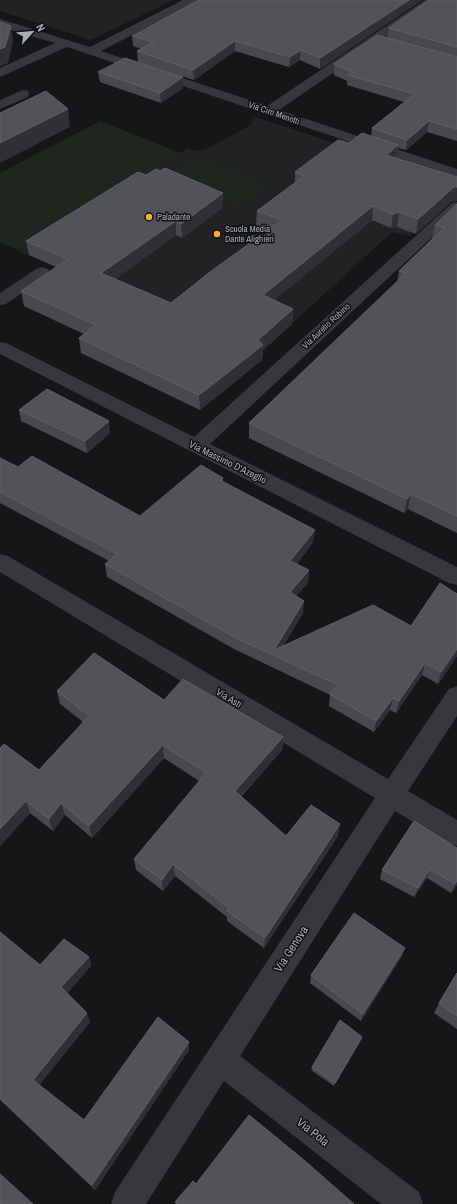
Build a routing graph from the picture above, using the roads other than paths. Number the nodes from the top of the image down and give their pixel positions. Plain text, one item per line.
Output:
1 (192, 0) edge
2 (433, 0) edge
3 (0, 23) edge
4 (375, 40) junction
5 (66, 43) junction
6 (392, 44) edge
7 (91, 51) junction
8 (0, 74) edge
9 (6, 87) dead end
10 (0, 105) edge
11 (269, 111) junction
12 (457, 174) edge
13 (457, 206) edge
14 (42, 272) dead end
15 (0, 300) edge
16 (0, 347) edge
17 (196, 446) junction
18 (0, 562) edge
19 (457, 577) edge
20 (457, 696) edge
21 (392, 794) junction
22 (457, 834) edge
23 (220, 1059) junction
24 (127, 1204) edge
25 (407, 1204) edge

1 - 7 street
2 - 4 street
3 - 5 street, Via Ciro Menotti
4 - 6 street
4 - 11 street
5 - 7 street, Via Ciro Menotti
5 - 8 street
7 - 11 street, Via Ciro Menotti
9 - 10 street
11 - 12 street, Via Ciro Menotti
13 - 17 street, Via Aurelio Robino
14 - 15 street
16 - 17 street, Via Massimo D'Azeglio
17 - 19 street, Via Massimo D'Azeglio
18 - 21 street, Via Asti
20 - 21 street, Via Genova
21 - 22 street, Via Asti
21 - 23 street, Via Genova
23 - 24 street, Via Genova
23 - 25 street, Via Pola

